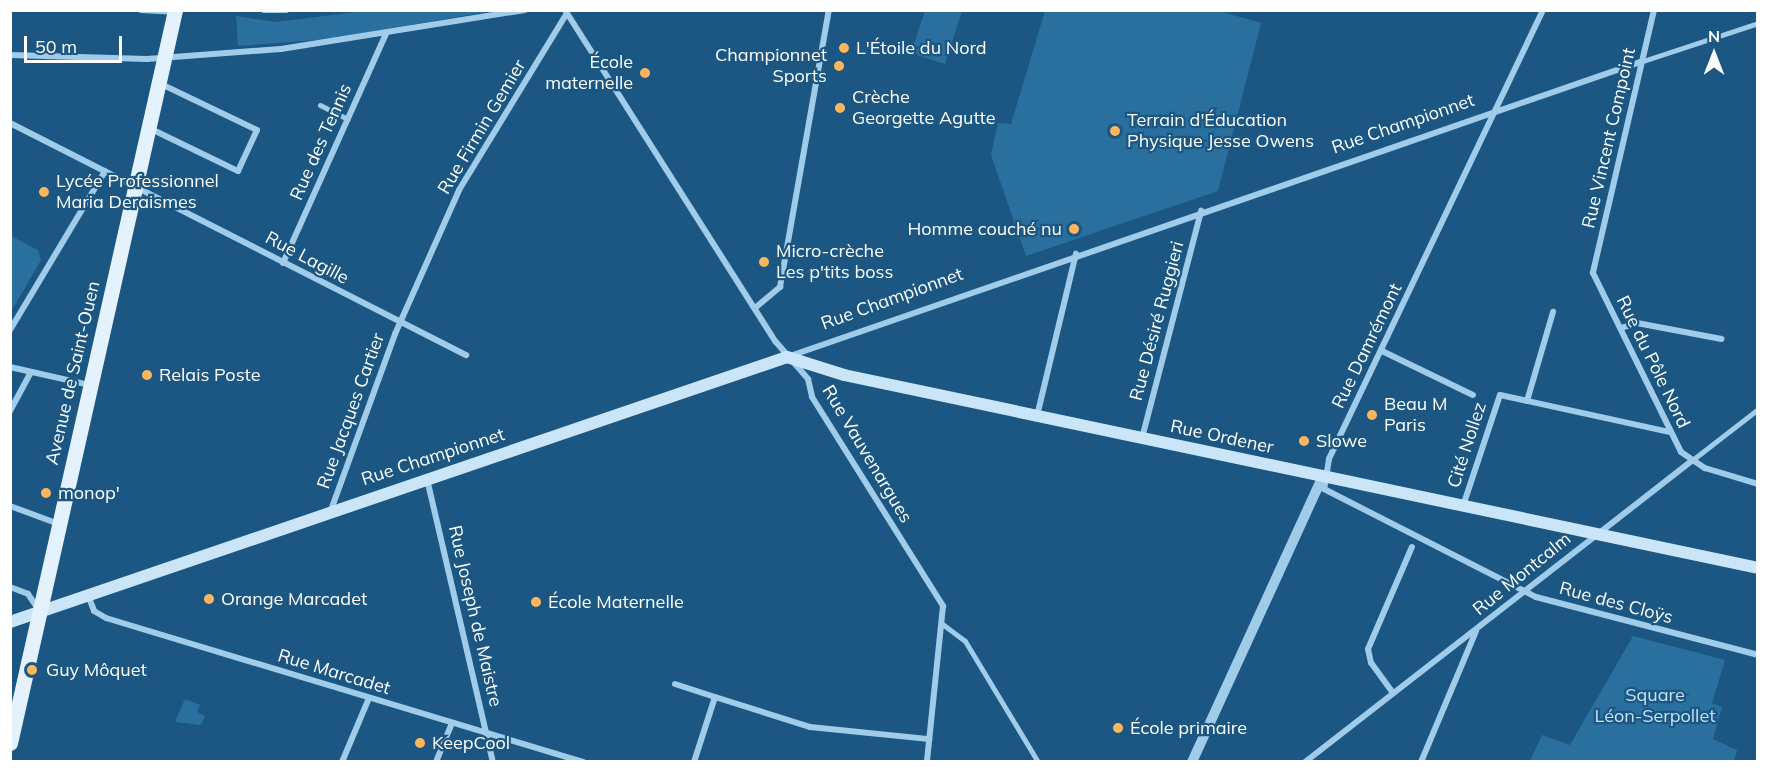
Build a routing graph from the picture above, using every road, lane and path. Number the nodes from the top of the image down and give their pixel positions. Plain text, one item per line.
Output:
1 (141, 10) edge
2 (264, 10) edge
3 (286, 10) edge
4 (525, 10) edge
5 (829, 10) edge
6 (1542, 10) edge
7 (1654, 10) edge
8 (175, 11) edge
9 (565, 13) edge
10 (1758, 23) edge
11 (386, 34) junction
12 (10, 55) edge
13 (164, 58) junction
14 (1643, 61) junction
15 (158, 83) junction
16 (320, 105) dead end
17 (1498, 110) junction
18 (348, 119) junction
19 (10, 123) edge
20 (149, 128) junction
21 (105, 171) junction
22 (135, 186) junction
23 (1201, 211) junction
24 (1076, 254) junction
25 (283, 263) junction
26 (1593, 273) joint
27 (755, 308) junction
28 (1553, 312) dead end
29 (399, 323) junction
30 (1621, 328) junction
31 (10, 330) edge
32 (1722, 339) dead end
33 (1382, 351) junction
34 (466, 355) dead end
35 (787, 357) junction
36 (10, 367) edge
37 (31, 372) junction
38 (90, 385) junction
39 (1473, 395) dead end
40 (1527, 401) junction
41 (1758, 409) edge
42 (10, 411) edge
43 (1037, 416) junction
44 (1670, 432) junction
45 (1142, 438) junction
46 (1690, 462) junction
47 (1323, 476) junction
48 (426, 478) junction
49 (1758, 483) edge
50 (1463, 506) junction
51 (10, 507) edge
52 (331, 510) junction
53 (60, 524) junction
54 (1596, 534) junction
55 (1412, 547) dead end
56 (1758, 568) edge
57 (10, 588) edge
58 (1524, 591) junction
59 (88, 594) junction
60 (40, 612) junction
61 (10, 622) edge
62 (941, 623) junction
63 (1476, 631) junction
64 (1758, 655) edge
65 (675, 684) dead end
66 (1393, 693) junction
67 (715, 697) junction
68 (369, 698) junction
69 (453, 723) junction
70 (487, 732) junction
71 (929, 739) junction
72 (10, 743) edge
73 (342, 762) edge
74 (436, 762) edge
75 (493, 762) edge
76 (584, 762) edge
77 (694, 762) edge
78 (927, 762) edge
79 (1038, 762) edge
80 (1192, 762) edge
81 (1305, 762) edge
82 (1421, 762) edge

1 - 8 street
2 - 3 street
4 - 11 street
5 - 27 street
6 - 17 street, Rue Damrémont
7 - 14 street, Rue Vincent Compoint
8 - 13 main road, Avenue de Saint-Ouen
9 - 27 street, Rue Vauvenargues
9 - 29 street, Rue Firmin Gemier
10 - 14 street, Rue Championnet
11 - 13 street
11 - 18 street, Rue des Tennis
12 - 13 street
13 - 15 main road, Avenue de Saint-Ouen
14 - 17 street, Rue Championnet
14 - 26 street, Rue Vincent Compoint
15 - 20 main road, Avenue de Saint-Ouen
15 - 20 street
16 - 18 street
17 - 23 street, Rue Championnet
17 - 33 street, Rue Damrémont
18 - 25 street, Rue des Tennis
19 - 21 street, Rue Lagille
20 - 22 main road, Avenue de Saint-Ouen
21 - 22 street, Rue Lagille
21 - 31 street
22 - 25 street, Rue Lagille
22 - 38 main road, Avenue de Saint-Ouen
23 - 24 street, Rue Championnet
23 - 45 street, Rue Désiré Ruggieri
24 - 35 street, Rue Championnet
24 - 43 street
25 - 29 street, Rue Lagille
26 - 30 street, Rue du Pôle Nord
27 - 35 street, Rue Vauvenargues
28 - 40 street
29 - 34 street, Rue Lagille
29 - 52 street, Rue Jacques Cartier
30 - 32 street
30 - 44 street, Rue du Pôle Nord
33 - 39 street
33 - 47 street, Rue Damrémont
35 - 43 main road, Rue Ordener
35 - 48 main road, Rue Championnet
35 - 62 street, Rue Vauvenargues
36 - 37 street
37 - 38 street
37 - 42 street
38 - 53 main road, Avenue de Saint-Ouen
40 - 44 street
40 - 50 street, Cité Nollez
41 - 46 street, Rue Montcalm
43 - 45 main road, Rue Ordener
44 - 46 street, Rue du Pôle Nord
45 - 47 main road, Rue Ordener
46 - 49 street
46 - 54 street, Rue Montcalm
47 - 50 main road, Rue Ordener
47 - 58 street, Rue des Cloÿs
47 - 80 street, Rue Damrémont
48 - 52 main road, Rue Championnet
48 - 70 street, Rue Joseph de Maistre
50 - 54 main road, Rue Ordener
51 - 53 street
52 - 59 main road, Rue Championnet
53 - 60 main road, Avenue de Saint-Ouen
54 - 56 main road, Rue Ordener
54 - 58 street, Rue Montcalm
55 - 66 street
57 - 60 street
58 - 63 street, Rue Montcalm
58 - 64 street, Rue des Cloÿs
59 - 60 main road, Rue Championnet
59 - 68 street, Rue Marcadet
60 - 61 main road, Rue Championnet
60 - 72 main road, Avenue de Saint-Ouen
62 - 71 street, Rue Vauvenargues
62 - 79 street
63 - 66 street, Rue Montcalm
63 - 82 street
65 - 67 street
66 - 81 street, Rue Montcalm
67 - 71 street
67 - 77 street
68 - 69 street, Rue Marcadet
68 - 73 street
69 - 70 street, Rue Marcadet
69 - 74 street
70 - 75 street, Rue Joseph de Maistre
70 - 76 street, Rue Marcadet
71 - 78 street, Rue Vauvenargues

